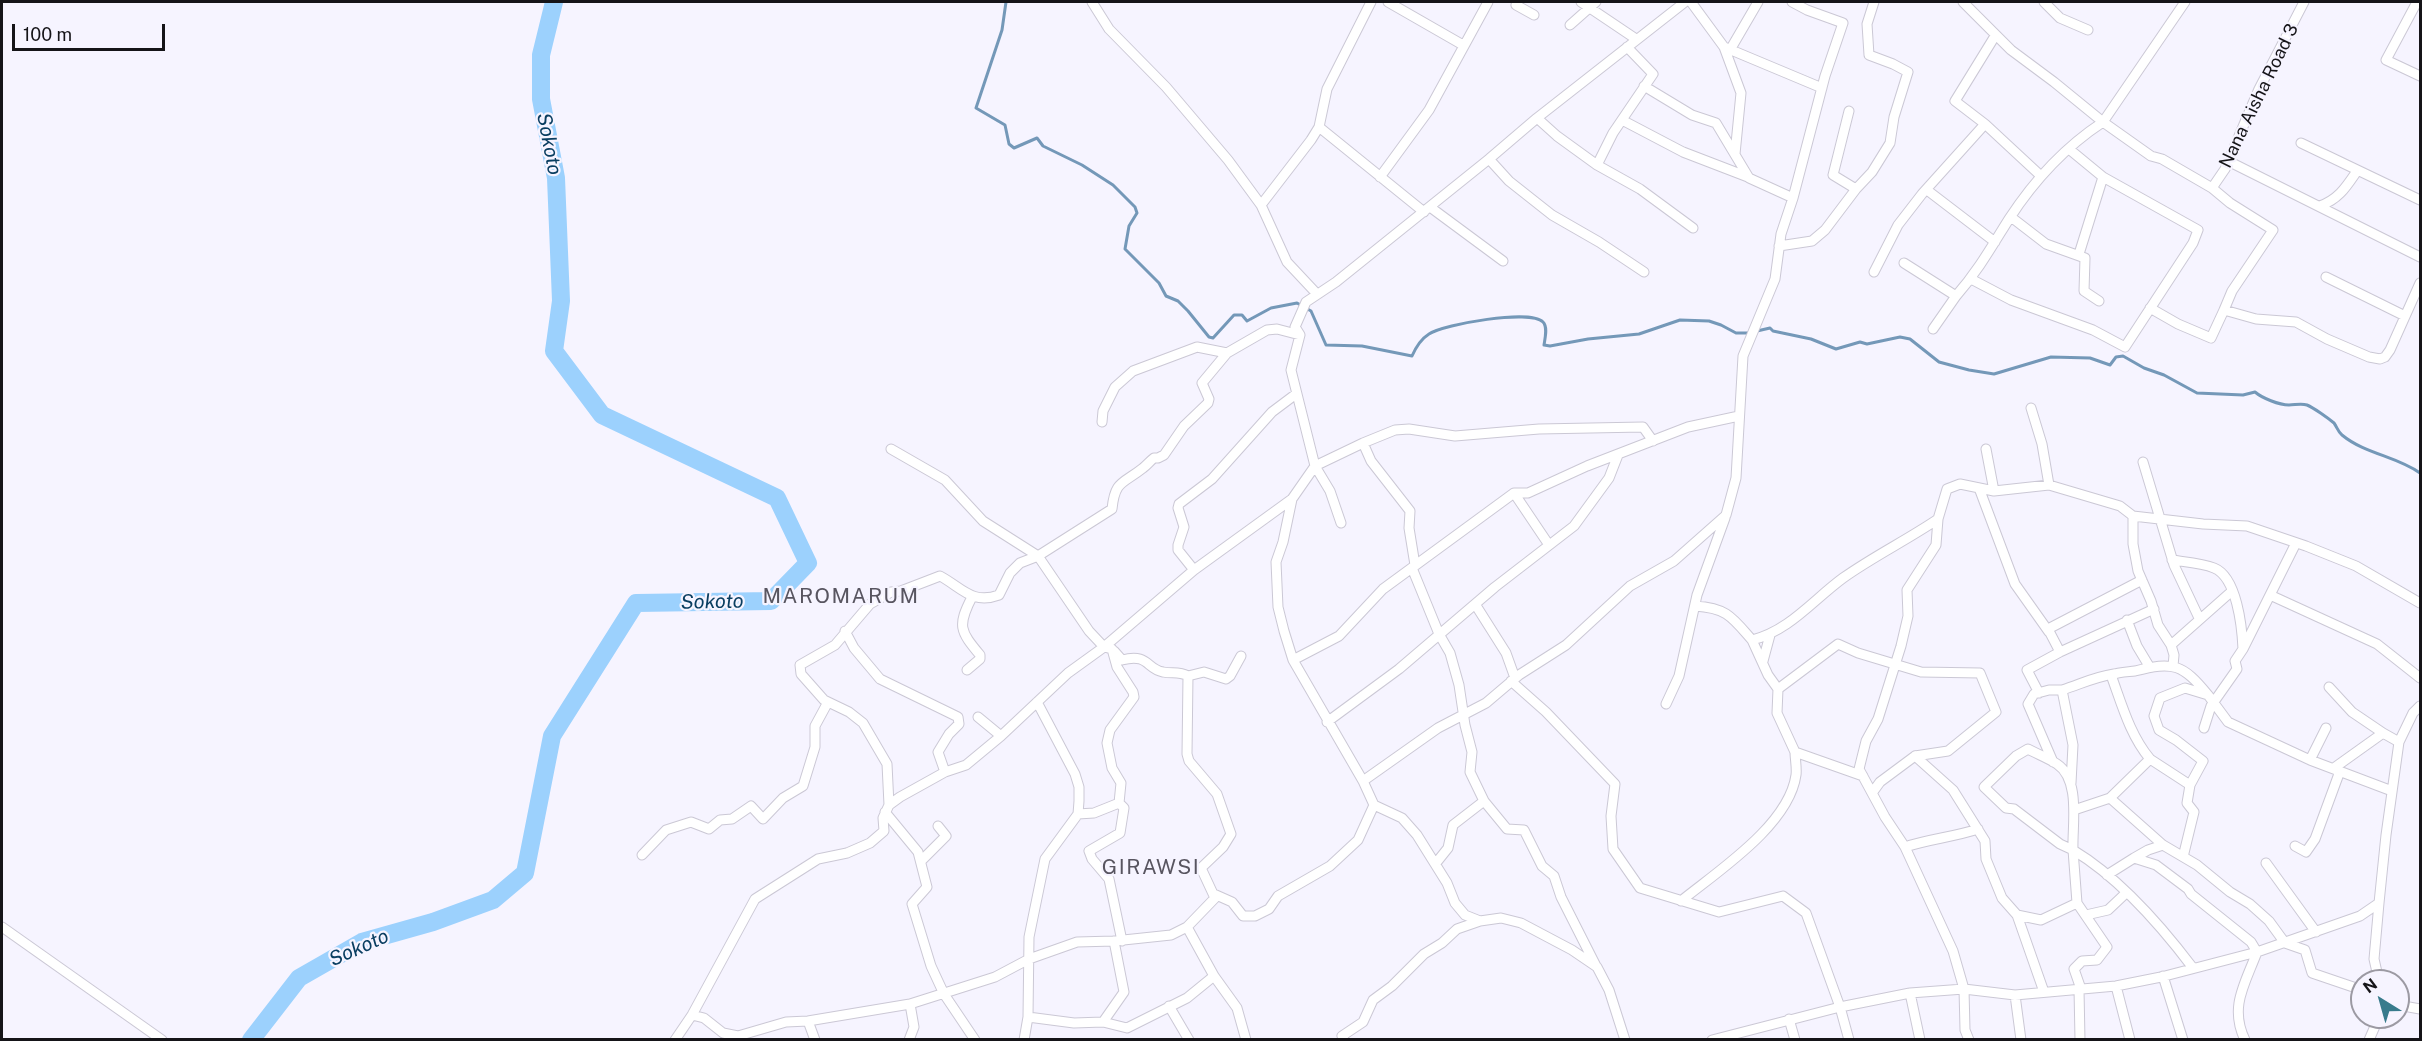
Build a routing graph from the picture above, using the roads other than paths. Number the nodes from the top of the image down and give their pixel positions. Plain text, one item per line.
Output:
1 (1092, 2) edge
2 (1371, 2) edge
3 (1388, 2) edge
4 (1488, 2) edge
5 (1517, 2) edge
6 (1581, 2) edge
7 (1685, 2) edge
8 (1691, 2) edge
9 (1758, 2) edge
10 (1792, 2) edge
11 (1874, 2) edge
12 (1963, 2) edge
13 (2044, 2) edge
14 (2185, 2) edge
15 (2304, 2) edge
16 (2417, 2) edge
17 (1593, 4) edge
18 (1534, 15) dead end
19 (1570, 25) dead end
20 (2088, 30) dead end
21 (1995, 36) junction
22 (1636, 39) junction
23 (1463, 45) junction
24 (1628, 47) junction
25 (1727, 48) junction
26 (2421, 76) edge
27 (1644, 86) junction
28 (1822, 88) junction
29 (1850, 111) dead end
30 (1537, 117) junction
31 (1622, 120) junction
32 (2103, 122) junction
33 (1985, 124) junction
34 (1319, 127) junction
35 (2301, 143) dead end
36 (2069, 149) junction
37 (1735, 154) junction
38 (1489, 159) junction
39 (2228, 161) junction
40 (1597, 165) junction
41 (2358, 171) junction
42 (2041, 176) junction
43 (1380, 177) junction
44 (2103, 177) junction
45 (1749, 178) junction
46 (2212, 188) junction
47 (1856, 189) junction
48 (1926, 190) junction
49 (1793, 198) junction
50 (2421, 200) edge
51 (1261, 205) junction
52 (2320, 206) junction
53 (1427, 210) junction
54 (2011, 217) junction
55 (1693, 228) dead end
56 (1995, 242) junction
57 (1779, 246) junction
58 (2079, 254) junction
59 (2421, 256) edge
60 (1503, 261) dead end
61 (1904, 263) dead end
62 (1644, 272) dead end
63 (1874, 272) dead end
64 (2326, 277) dead end
65 (1971, 279) junction
66 (2421, 283) edge
67 (1317, 294) junction
68 (1956, 296) junction
69 (2099, 301) dead end
70 (2150, 308) junction
71 (2224, 310) junction
72 (2404, 316) junction
73 (1933, 329) dead end
74 (1300, 335) junction
75 (1227, 353) junction
76 (1296, 394) junction
77 (2031, 408) dead end
78 (1738, 416) junction
79 (1101, 422) dead end
80 (1653, 441) junction
81 (1363, 443) junction
82 (891, 448) dead end
83 (1986, 449) dead end
84 (1618, 455) junction
85 (2143, 462) dead end
86 (1315, 466) junction
87 (2049, 485) junction
88 (1978, 488) junction
89 (1994, 491) junction
90 (1514, 493) junction
91 (1292, 499) junction
92 (1725, 515) junction
93 (2133, 516) junction
94 (2158, 518) junction
95 (1938, 519) junction
96 (1341, 523) dead end
97 (2296, 543) junction
98 (1549, 545) junction
99 (1038, 556) junction
100 (2172, 560) junction
101 (1413, 566) junction
102 (1194, 570) junction
103 (2142, 580) junction
104 (2232, 591) junction
105 (2270, 595) junction
106 (972, 597) junction
107 (2421, 603) edge
108 (1475, 604) junction
109 (1695, 606) junction
110 (2154, 609) junction
111 (2199, 618) junction
112 (2127, 620) junction
113 (845, 631) junction
114 (2049, 632) junction
115 (1439, 634) junction
116 (1770, 635) junction
117 (1752, 640) junction
118 (2171, 645) junction
119 (1108, 648) junction
120 (2243, 649) junction
121 (2060, 652) junction
122 (1241, 656) dead end
123 (1293, 660) junction
124 (1763, 661) junction
125 (1894, 665) junction
126 (2149, 666) junction
127 (2173, 666) junction
128 (967, 670) dead end
129 (2114, 674) junction
130 (1188, 676) junction
131 (2421, 678) edge
132 (1513, 679) junction
133 (2329, 687) dead end
134 (1778, 689) junction
135 (2062, 690) junction
136 (2039, 693) junction
137 (2211, 699) junction
138 (828, 702) junction
139 (1037, 702) junction
140 (1666, 704) dead end
141 (2421, 706) edge
142 (1463, 715) junction
143 (978, 717) dead end
144 (1327, 722) junction
145 (2204, 728) dead end
146 (2326, 728) dead end
147 (2383, 733) junction
148 (1001, 736) junction
149 (2399, 742) junction
150 (1795, 752) junction
151 (1915, 756) junction
152 (2150, 759) junction
153 (2310, 760) junction
154 (2053, 762) junction
155 (2337, 770) junction
156 (945, 772) junction
157 (1863, 776) junction
158 (1363, 781) junction
159 (2071, 783) junction
160 (2190, 785) junction
161 (2392, 791) junction
162 (1872, 793) junction
163 (2110, 798) junction
164 (1484, 801) junction
165 (1119, 803) junction
166 (1374, 806) junction
167 (887, 809) junction
168 (2074, 810) junction
169 (1078, 814) junction
170 (938, 826) dead end
171 (1978, 829) junction
172 (2163, 845) junction
173 (2295, 846) dead end
174 (1905, 848) junction
175 (2073, 850) junction
176 (642, 855) dead end
177 (2183, 857) junction
178 (2134, 858) junction
179 (921, 861) junction
180 (2266, 863) dead end
181 (1436, 864) junction
182 (2107, 875) junction
183 (2126, 893) junction
184 (1214, 894) junction
185 (1681, 901) junction
186 (2077, 903) junction
187 (2379, 903) junction
188 (2017, 915) junction
189 (2086, 915) junction
190 (1480, 921) junction
191 (2, 927) edge
192 (1187, 927) junction
193 (2316, 932) junction
194 (1118, 941) junction
195 (2285, 943) junction
196 (2257, 952) junction
197 (1029, 959) junction
198 (1597, 968) junction
199 (2193, 968) junction
200 (2376, 969) edge
201 (1214, 976) junction
202 (2163, 976) junction
203 (2116, 986) junction
204 (2350, 986) edge
205 (1964, 989) junction
206 (2080, 989) junction
207 (2044, 992) junction
208 (1910, 993) junction
209 (944, 994) junction
210 (2015, 994) junction
211 (910, 1004) junction
212 (1169, 1006) junction
213 (1840, 1007) junction
214 (692, 1015) junction
215 (1029, 1017) junction
216 (1789, 1020) junction
217 (808, 1021) junction
218 (1103, 1022) junction
219 (162, 1040) edge
220 (675, 1040) edge
221 (815, 1040) edge
222 (909, 1040) edge
223 (975, 1040) edge
224 (1024, 1040) edge
225 (1189, 1040) edge
226 (1246, 1040) edge
227 (1344, 1040) edge
228 (1624, 1040) edge
229 (1712, 1040) edge
230 (1795, 1040) edge
231 (1849, 1040) edge
232 (1920, 1040) edge
233 (1969, 1040) edge
234 (2021, 1040) edge
235 (2080, 1040) edge
236 (2130, 1040) edge
237 (2183, 1040) edge
238 (2246, 1040) edge

1 - 51 street
2 - 34 street
3 - 23 street
4 - 23 street
5 - 18 street
6 - 17 street
7 - 22 street
8 - 25 street
9 - 25 street
10 - 28 street
11 - 47 street
12 - 21 street
13 - 20 street
14 - 32 street
15 - 39 street, Nana Aisha Road 3
16 - 26 street
17 - 19 street
17 - 22 street
21 - 32 street
21 - 33 street
22 - 24 street
23 - 43 street
24 - 27 street
24 - 30 street
25 - 28 street
25 - 37 street
27 - 31 street
27 - 37 street
28 - 49 street
29 - 47 street
30 - 38 street
30 - 40 street
31 - 40 street
31 - 45 street
32 - 36 street
32 - 46 street
33 - 42 street
33 - 48 street
34 - 43 street
34 - 51 street
35 - 41 street
36 - 42 street
36 - 44 street
37 - 45 street
38 - 53 street
38 - 62 street
39 - 46 street, Nana Aisha Road 3
39 - 52 street
40 - 55 street
41 - 50 street
41 - 52 street
42 - 54 street
43 - 53 street
44 - 58 street
44 - 70 street
45 - 49 street
46 - 71 street
47 - 57 street
48 - 56 street
48 - 63 street
49 - 57 street
51 - 67 street
52 - 59 street
53 - 60 street
53 - 67 street
54 - 56 street
54 - 58 street
56 - 65 street
57 - 78 street
58 - 69 street
61 - 68 street
64 - 72 street
65 - 68 street
65 - 70 street
66 - 72 street
67 - 74 street
68 - 73 street
70 - 71 street
71 - 72 street
74 - 75 street
74 - 76 street
75 - 79 street
75 - 99 street
76 - 86 street
76 - 102 street
77 - 87 street
78 - 80 street
78 - 92 street
80 - 81 street
80 - 84 street
81 - 86 street
81 - 101 street
82 - 99 street
83 - 89 street
84 - 90 street
84 - 98 street
85 - 94 street
86 - 91 street
86 - 96 street
87 - 89 street
87 - 93 street
88 - 89 street
88 - 95 street
88 - 114 street
90 - 98 street
90 - 101 street
91 - 102 street
91 - 123 street
92 - 109 street
92 - 132 street
93 - 94 street
93 - 103 street
94 - 97 street
94 - 100 street
95 - 116 street
95 - 125 street
97 - 105 street
97 - 107 street
98 - 108 street
99 - 106 street
99 - 119 street
100 - 104 street
100 - 111 street
101 - 115 street
101 - 123 street
102 - 119 street
103 - 110 street
103 - 114 street
104 - 111 street
104 - 120 street
105 - 120 street
105 - 131 street
106 - 113 street
106 - 128 street
108 - 115 street
108 - 132 street
109 - 117 street
109 - 140 street
110 - 112 street
110 - 118 street
111 - 118 street
112 - 121 street
112 - 126 street
113 - 138 street
113 - 156 street
114 - 121 street
115 - 142 street
115 - 144 street
116 - 117 street
116 - 124 street
117 - 124 street
118 - 127 street
119 - 130 street
119 - 139 street
119 - 165 street
120 - 137 street
121 - 136 street
122 - 130 street
123 - 144 street
124 - 134 street
125 - 134 street
125 - 151 street
125 - 157 street
126 - 127 street
126 - 129 street
127 - 137 street
129 - 135 street
129 - 152 street
130 - 184 street
132 - 142 street
132 - 185 street
133 - 147 street
134 - 150 street
135 - 136 street
135 - 159 street
136 - 154 street
137 - 145 street
137 - 153 street
137 - 160 street
138 - 167 street
138 - 176 street
139 - 148 street
139 - 169 street
141 - 149 street
142 - 158 street
142 - 164 street
143 - 148 street
144 - 158 street
146 - 153 street
147 - 149 street
147 - 155 street
148 - 156 street
149 - 161 street
150 - 157 street
150 - 185 street
151 - 162 street
151 - 171 street
152 - 160 street
152 - 163 street
153 - 155 street
154 - 159 street
154 - 175 street
155 - 161 street
155 - 173 street
156 - 167 street
157 - 162 street
158 - 166 street
159 - 168 street
160 - 177 street
161 - 187 street
162 - 174 street
163 - 168 street
163 - 172 street
164 - 181 street
164 - 198 street
165 - 169 street
165 - 194 street
166 - 181 street
166 - 184 street
167 - 179 street
167 - 214 street
168 - 175 street
169 - 197 street
170 - 179 street
171 - 174 street
171 - 188 street
172 - 177 street
172 - 178 street
174 - 205 street
175 - 182 street
175 - 186 street
177 - 195 street
178 - 182 street
178 - 196 street
179 - 209 street
180 - 193 street
181 - 190 street
182 - 183 street
183 - 189 street
183 - 199 street
184 - 192 street
185 - 213 street
186 - 188 street
186 - 189 street
187 - 193 street
187 - 200 street
188 - 207 street
189 - 206 street
190 - 198 street
190 - 227 street
191 - 219 street
192 - 194 street
192 - 201 street
193 - 195 street
194 - 197 street
194 - 218 street
195 - 196 street
195 - 204 street
196 - 199 street
196 - 238 street
197 - 209 street
197 - 215 street
198 - 228 street
199 - 202 street
201 - 212 street
201 - 226 street
202 - 203 street
202 - 237 street
203 - 206 street
203 - 236 street
205 - 208 street
205 - 210 street
205 - 233 street
206 - 207 street
206 - 235 street
207 - 210 street
208 - 213 street
208 - 232 street
209 - 211 street
209 - 223 street
210 - 234 street
211 - 217 street
211 - 222 street
212 - 218 street
212 - 225 street
213 - 216 street
213 - 231 street
214 - 217 street
214 - 220 street
215 - 218 street
215 - 224 street
216 - 229 street
216 - 230 street
217 - 221 street

